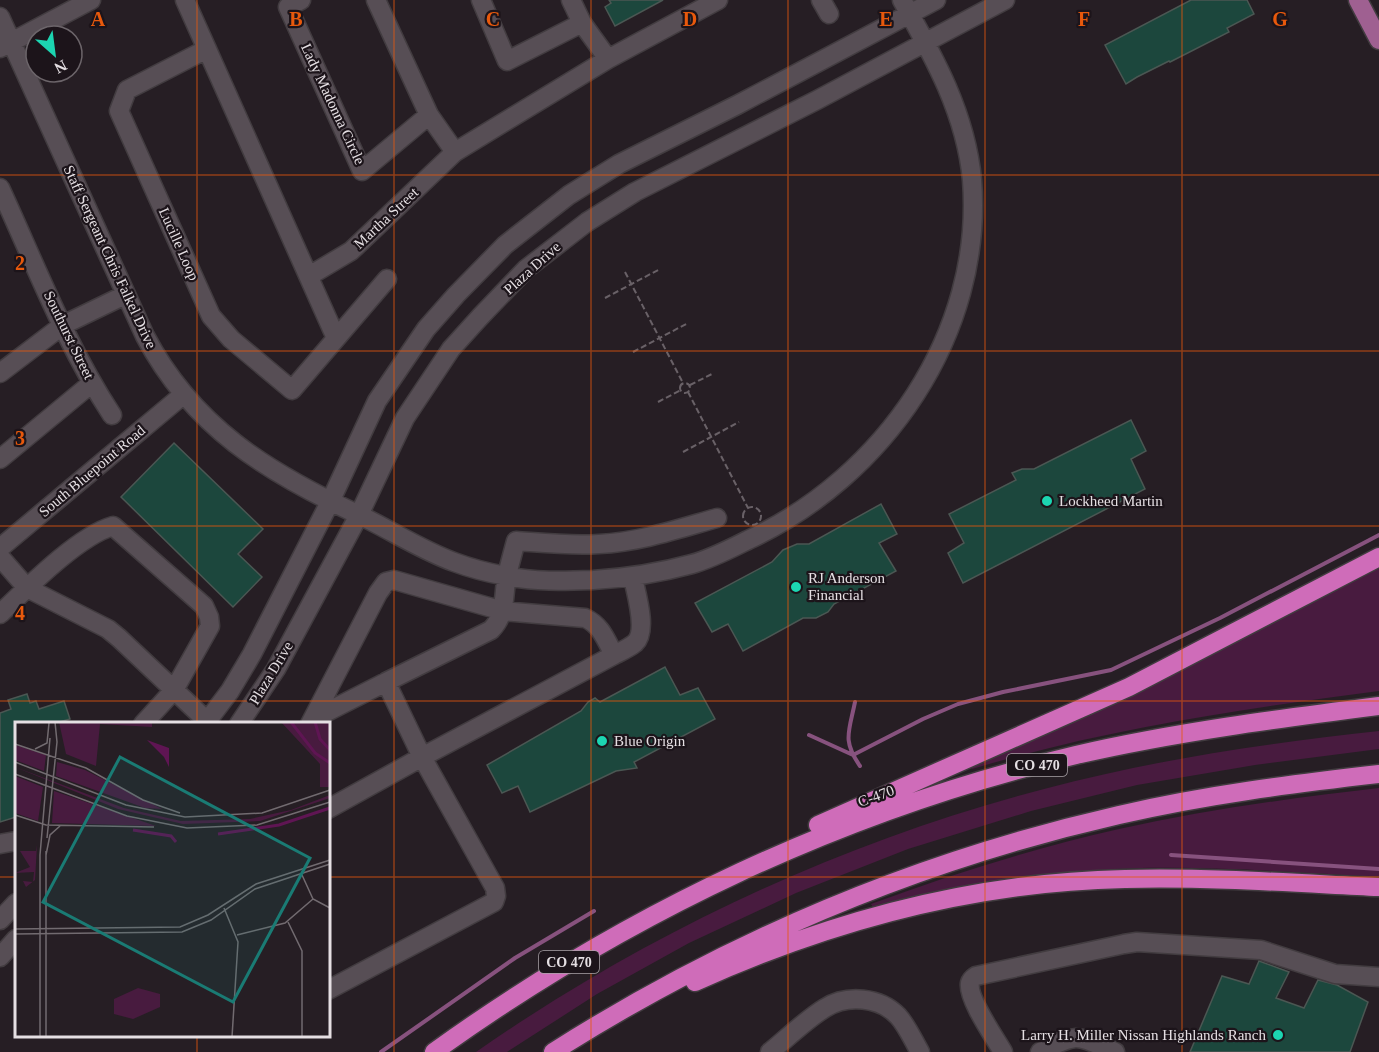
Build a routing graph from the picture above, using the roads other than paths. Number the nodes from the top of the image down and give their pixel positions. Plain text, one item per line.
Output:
1 (91, 0) edge
2 (185, 0) edge
3 (301, 0) edge
4 (376, 0) edge
5 (481, 0) edge
6 (571, 0) edge
7 (718, 0) edge
8 (936, 0) edge
9 (1005, 0) edge
10 (1358, 0) edge
11 (906, 7) edge
12 (0, 17) edge
13 (582, 23) junction
14 (1379, 40) edge
15 (925, 43) junction
16 (6, 45) edge
17 (207, 49) junction
18 (608, 59) junction
19 (429, 115) junction
20 (455, 152) junction
21 (0, 188) edge
22 (309, 276) junction
23 (387, 279) dead end
24 (125, 295) junction
25 (63, 325) junction
26 (336, 338) junction
27 (0, 373) edge
28 (92, 384) junction
29 (184, 394) junction
30 (112, 415) dead end
31 (0, 459) edge
32 (330, 502) junction
33 (359, 515) junction
34 (717, 518) dead end
35 (0, 548) edge
36 (0, 557) edge
37 (1379, 557) edge
38 (507, 576) junction
39 (633, 578) junction
40 (27, 588) junction
41 (503, 611) junction
42 (0, 615) edge
43 (614, 655) junction
44 (386, 682) junction
45 (174, 690) junction
46 (1379, 706) edge
47 (312, 721) edge
48 (144, 722) edge
49 (206, 722) edge
50 (240, 722) edge
51 (422, 757) junction
52 (1379, 774) edge
53 (330, 808) edge
54 (15, 841) edge
55 (0, 844) edge
56 (711, 885) junction
57 (1379, 887) edge
58 (15, 904) edge
59 (0, 920) edge
60 (1379, 977) edge
61 (330, 989) edge
62 (434, 1052) edge
63 (553, 1052) edge
64 (567, 1052) edge
65 (770, 1052) edge
66 (920, 1052) edge
67 (1003, 1052) edge
68 (1040, 1052) edge
69 (1115, 1052) edge

1 - 16 street
2 - 17 street
3 - 19 street, Lady Madonna Circle
4 - 19 street
5 - 13 street
6 - 13 street
7 - 18 street, Martha Street
8 - 11 street, Plaza Drive
9 - 15 street, Plaza Drive
10 - 14 main road
11 - 15 street, Staff Sergeant Chris Falkel Drive
11 - 32 street, Plaza Drive
12 - 16 street, Staff Sergeant Chris Falkel Drive
13 - 18 street
15 - 33 street, Plaza Drive
15 - 39 street, Staff Sergeant Chris Falkel Drive
16 - 24 street, Staff Sergeant Chris Falkel Drive
17 - 22 street
17 - 26 street, Lucille Loop
18 - 20 street, Martha Street
19 - 20 street
20 - 22 street, Martha Street
21 - 25 street, Southurst Street
22 - 26 street
23 - 26 street, Lucille Loop
24 - 25 street
24 - 29 street, Staff Sergeant Chris Falkel Drive
25 - 27 street
25 - 28 street, Southurst Street
28 - 30 street, Southurst Street
28 - 31 street
29 - 32 street, Staff Sergeant Chris Falkel Drive
29 - 35 street, South Bluepoint Road
32 - 33 street, Staff Sergeant Chris Falkel Drive
32 - 49 street, Plaza Drive
33 - 38 street, Staff Sergeant Chris Falkel Drive
33 - 50 street, Plaza Drive
34 - 38 street
36 - 40 street
37 - 56 highway
38 - 39 street, Staff Sergeant Chris Falkel Drive
38 - 41 street
39 - 43 street
40 - 42 street
40 - 45 street
40 - 45 street
41 - 43 street
41 - 44 street
41 - 47 street
43 - 51 street
44 - 47 street
44 - 51 street
45 - 48 street
45 - 49 street
46 - 56 highway, C-470 / CO 470
51 - 53 street
51 - 61 street
52 - 63 highway
54 - 55 street
56 - 62 highway, C-470 / CO 470
57 - 64 highway
58 - 59 street
60 - 67 street
65 - 66 street
68 - 69 street

